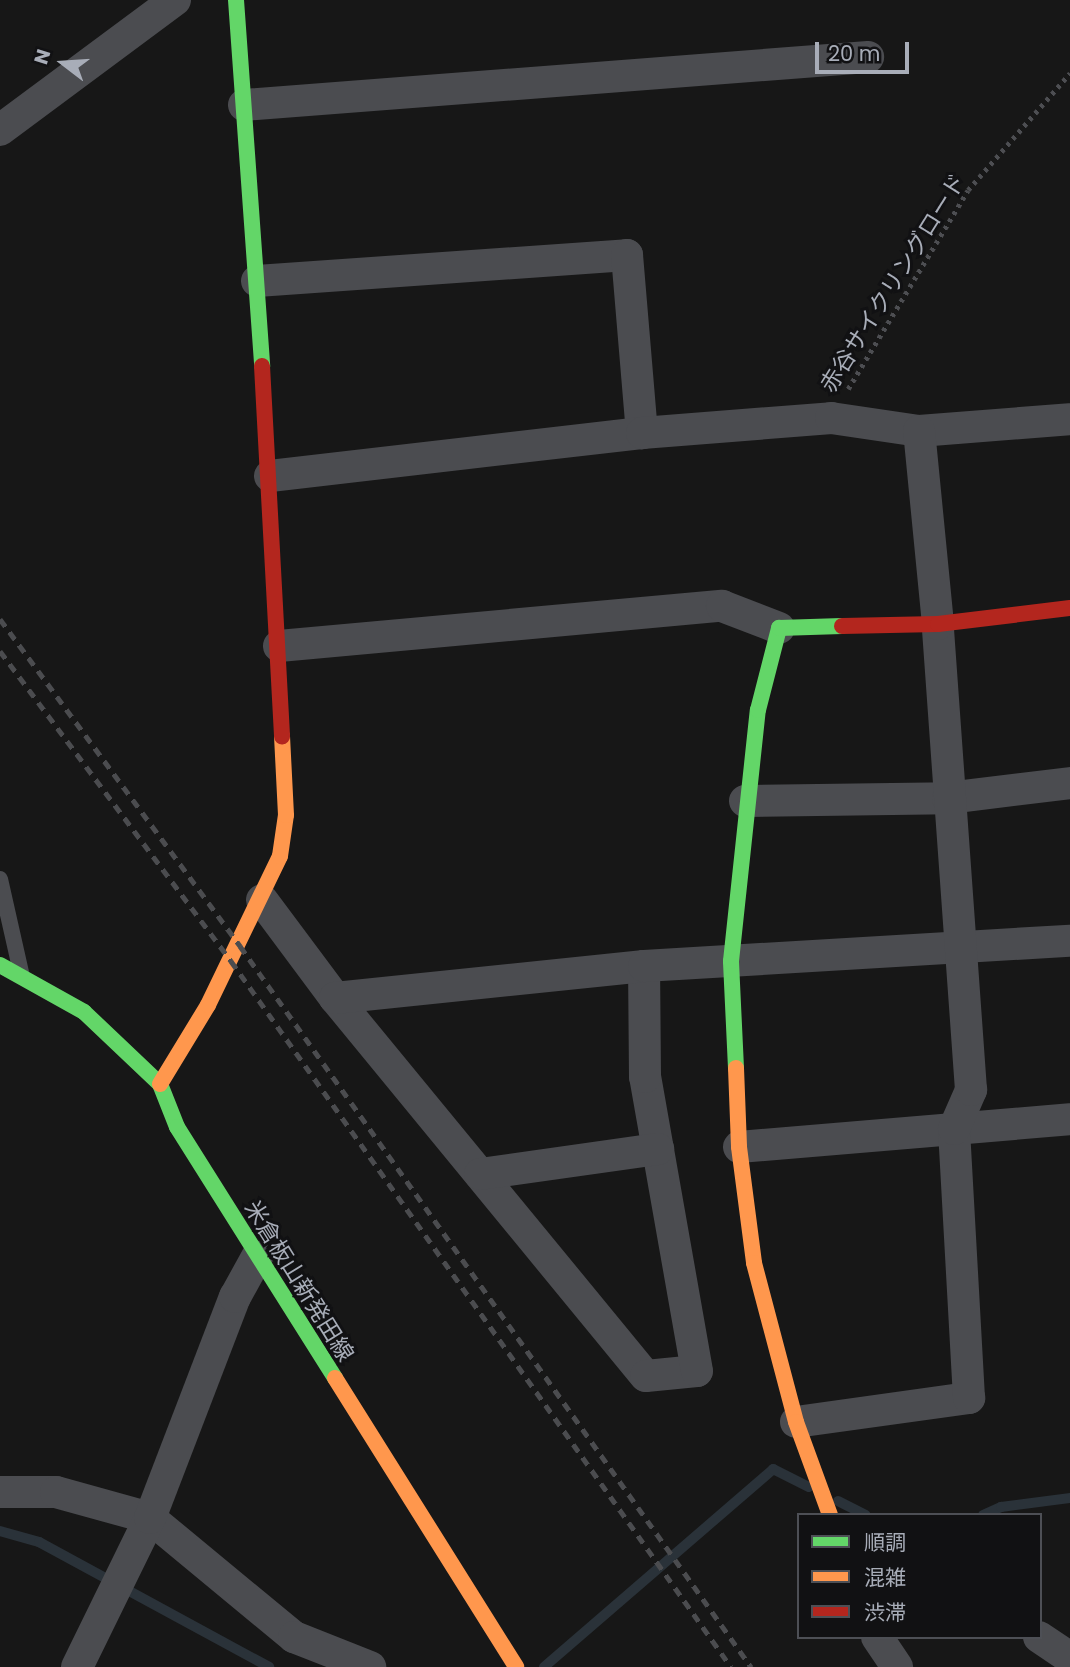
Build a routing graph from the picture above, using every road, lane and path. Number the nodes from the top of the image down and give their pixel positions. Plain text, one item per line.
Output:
1 (175, 0) edge
2 (236, 0) edge
3 (868, 57) dead end
4 (1070, 73) edge
5 (244, 105) junction
6 (0, 130) edge
7 (257, 281) junction
8 (831, 418) junction
9 (1070, 419) edge
10 (919, 431) junction
11 (642, 433) junction
12 (270, 476) junction
13 (1070, 607) edge
14 (938, 624) junction
15 (779, 628) junction
16 (279, 646) junction
17 (1070, 782) edge
18 (948, 798) junction
19 (745, 801) junction
20 (0, 879) edge
21 (262, 900) junction
22 (1070, 941) edge
23 (959, 946) junction
24 (731, 961) junction
25 (0, 965) edge
26 (644, 966) junction
27 (22, 974) junction
28 (335, 998) junction
29 (160, 1084) junction
30 (1070, 1119) edge
31 (954, 1129) junction
32 (739, 1147) junction
33 (658, 1149) junction
34 (480, 1174) junction
35 (257, 1258) junction
36 (796, 1422) junction
37 (0, 1492) edge
38 (830, 1513) edge
39 (150, 1518) junction
40 (878, 1639) edge
41 (1042, 1639) edge
42 (1070, 1658) edge
43 (77, 1667) edge
44 (370, 1667) edge
45 (516, 1667) edge
46 (897, 1667) edge

1 - 6 street
2 - 5 street
3 - 5 street
4 - 8 path, 赤谷サイクリングロード
5 - 7 street
7 - 11 street
7 - 12 street
8 - 10 street
8 - 11 street
9 - 10 street
10 - 14 street
11 - 12 street
12 - 16 street
13 - 14 street
14 - 15 street
14 - 18 street
15 - 16 street
15 - 19 street
16 - 21 street
17 - 18 street
18 - 19 street
18 - 23 street
19 - 24 street
20 - 27 lane
21 - 28 street
21 - 29 street
22 - 23 street
23 - 24 street
23 - 31 street
24 - 26 street
24 - 32 street
25 - 27 street, 米倉板山新発田線
26 - 28 street
26 - 33 street
27 - 29 street, 米倉板山新発田線
28 - 34 street
29 - 35 street, 米倉板山新発田線
30 - 31 street
31 - 32 street
31 - 36 street
32 - 36 street
33 - 34 street
33 - 34 street
35 - 39 street
35 - 45 street, 米倉板山新発田線
36 - 38 street
37 - 39 street
39 - 43 street
39 - 44 street
40 - 46 street
41 - 42 street

